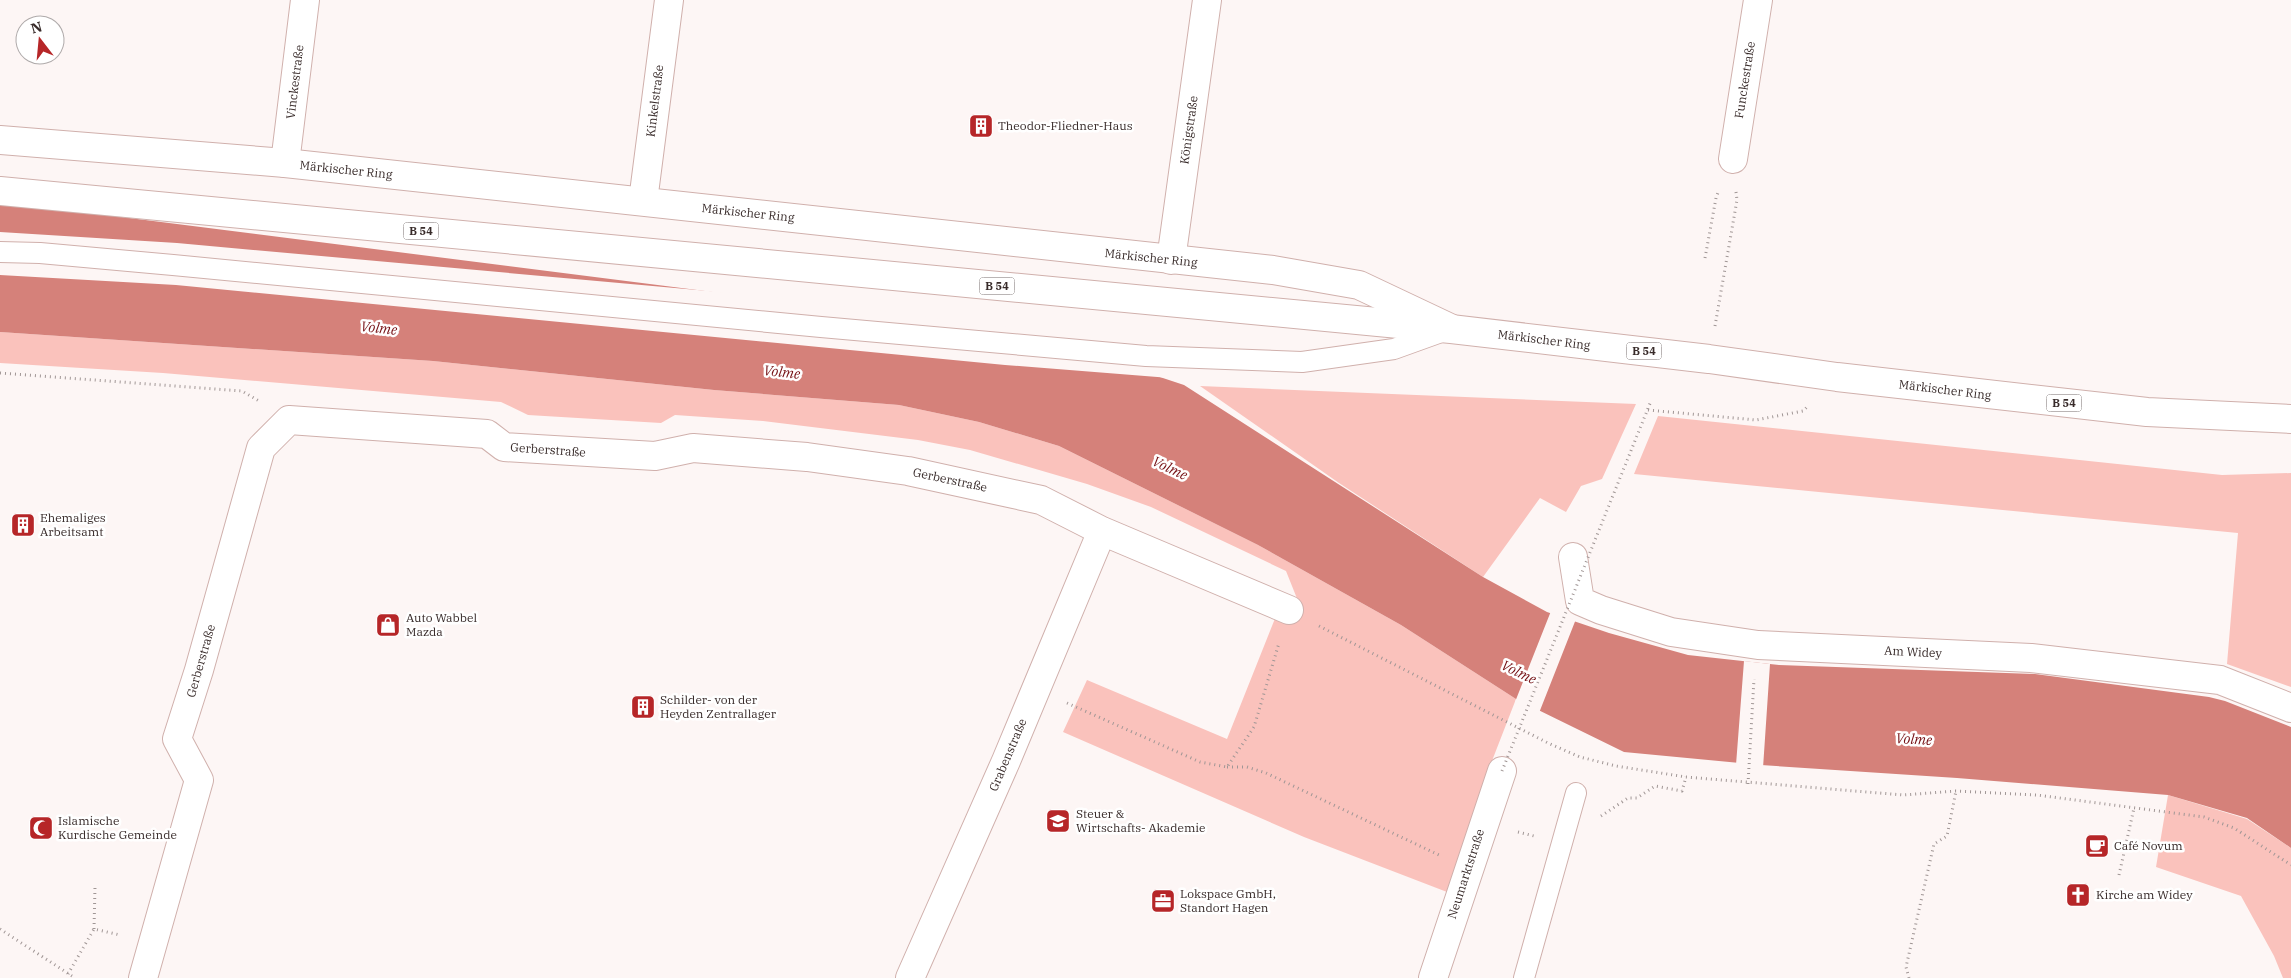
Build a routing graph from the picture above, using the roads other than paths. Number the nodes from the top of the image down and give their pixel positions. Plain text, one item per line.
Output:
1 (305, 0) edge
2 (669, 0) edge
3 (1207, 0) edge
4 (1758, 0) edge
5 (0, 140) edge
6 (1733, 159) road end
7 (284, 163) junction
8 (0, 191) edge
9 (643, 201) junction
10 (0, 252) edge
11 (1171, 260) junction
12 (1451, 329) junction
13 (2291, 419) edge
14 (1102, 531) junction
15 (1573, 557) dead end
16 (1289, 610) road end
17 (2291, 708) edge
18 (1502, 771) road end
19 (1576, 793) dead end
20 (143, 978) edge
21 (910, 978) edge
22 (1433, 978) edge
23 (1524, 978) edge

1 - 7 street, Vinckestraße
2 - 9 street, Kinkelstraße
3 - 11 street, Königstraße
4 - 6 street, Funckestraße
5 - 7 street, Märkischer Ring
7 - 9 street, Märkischer Ring
8 - 12 street, B 54
9 - 11 street, Märkischer Ring
10 - 12 lane
11 - 12 street, Märkischer Ring
12 - 13 street, Märkischer Ring / B 54
14 - 16 street, Gerberstraße
14 - 20 street, Gerberstraße
14 - 21 street, Grabenstraße
15 - 17 street, Am Widey
18 - 22 street, Neumarktstraße
19 - 23 lane

